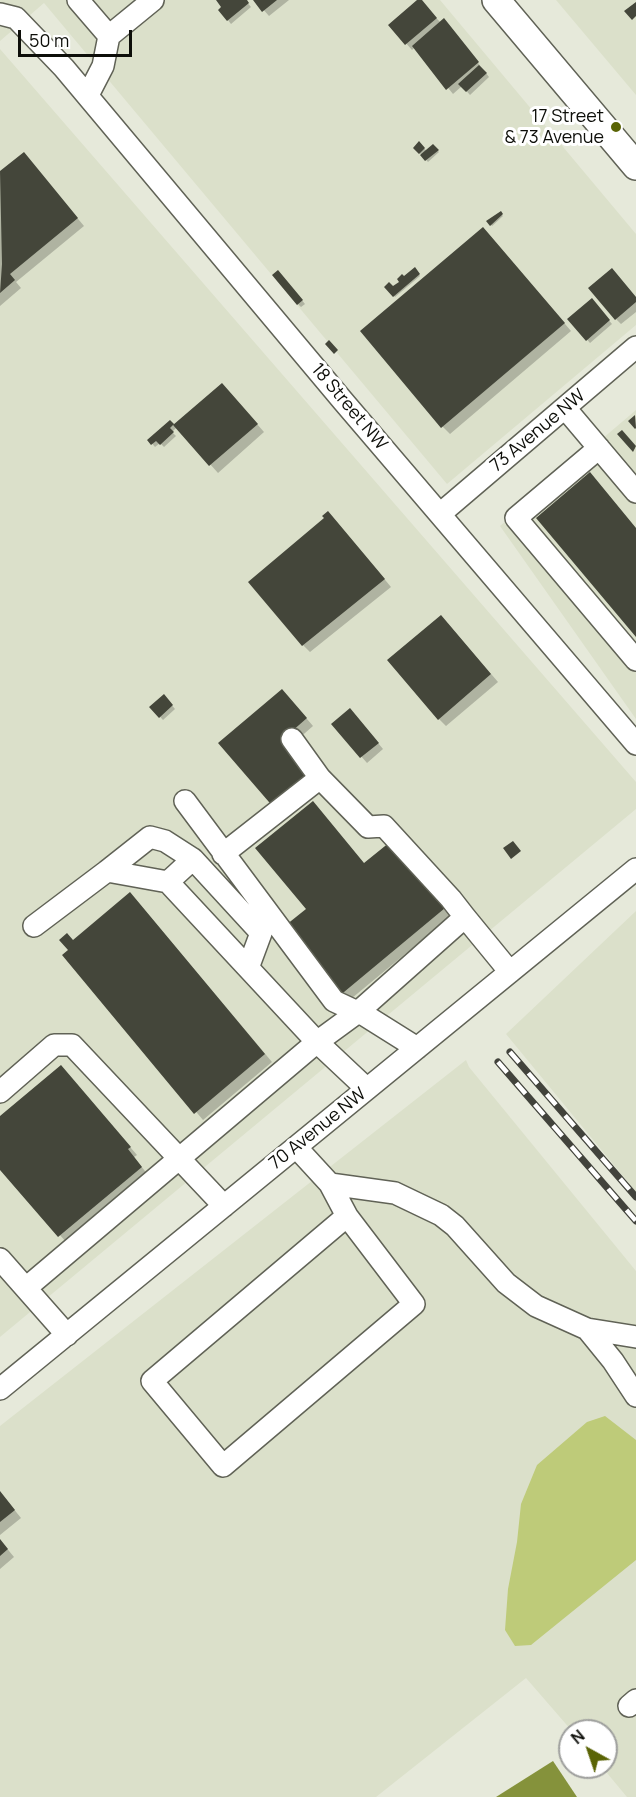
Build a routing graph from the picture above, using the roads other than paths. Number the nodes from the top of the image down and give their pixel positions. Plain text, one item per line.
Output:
1 (78, 0) edge
2 (153, 0) edge
3 (496, 0) edge
4 (0, 14) edge
5 (109, 36) junction
6 (88, 95) junction
7 (636, 166) edge
8 (636, 347) edge
9 (565, 408) junction
10 (599, 448) junction
11 (636, 492) edge
12 (440, 514) junction
13 (636, 660) edge
14 (632, 730) edge
15 (292, 739) dead end
16 (320, 777) junction
17 (184, 801) dead end
18 (223, 854) junction
19 (193, 859) junction
20 (636, 869) edge
21 (107, 871) junction
22 (168, 882) junction
23 (465, 917) junction
24 (34, 926) dead end
25 (248, 968) junction
26 (510, 972) junction
27 (357, 1012) junction
28 (317, 1042) junction
29 (417, 1048) junction
30 (367, 1089) junction
31 (0, 1092) edge
32 (297, 1147) junction
33 (180, 1159) junction
34 (330, 1184) junction
35 (224, 1206) junction
36 (347, 1216) junction
37 (0, 1259) edge
38 (27, 1288) junction
39 (587, 1329) junction
40 (67, 1335) junction
41 (636, 1337) edge
42 (0, 1389) edge
43 (636, 1396) edge

1 - 5 street
2 - 5 street
3 - 7 main road
4 - 6 street, 18 Street NW
5 - 6 street
6 - 12 street, 18 Street NW
8 - 9 street, 73 Avenue NW
9 - 10 street
9 - 12 street, 73 Avenue NW
10 - 11 street
10 - 13 street
12 - 14 street, 18 Street NW
15 - 16 street
16 - 18 street
16 - 23 street
17 - 18 street
18 - 27 street
19 - 21 street
19 - 22 street
19 - 25 street
20 - 26 street, 70 Avenue NW
21 - 22 street
21 - 24 street
22 - 25 street
23 - 26 street
23 - 27 street
25 - 28 street
26 - 29 street, 70 Avenue NW
27 - 28 street
27 - 29 street
28 - 30 street
28 - 33 street
29 - 30 street, 70 Avenue NW
30 - 32 street, 70 Avenue NW
31 - 33 street
32 - 34 street
32 - 35 street, 70 Avenue NW
33 - 35 street
33 - 38 street
34 - 36 street
34 - 39 street
35 - 40 street, 70 Avenue NW
36 - 36 street
37 - 38 street
38 - 40 street
39 - 41 street
39 - 43 street
40 - 42 street, 70 Avenue NW

